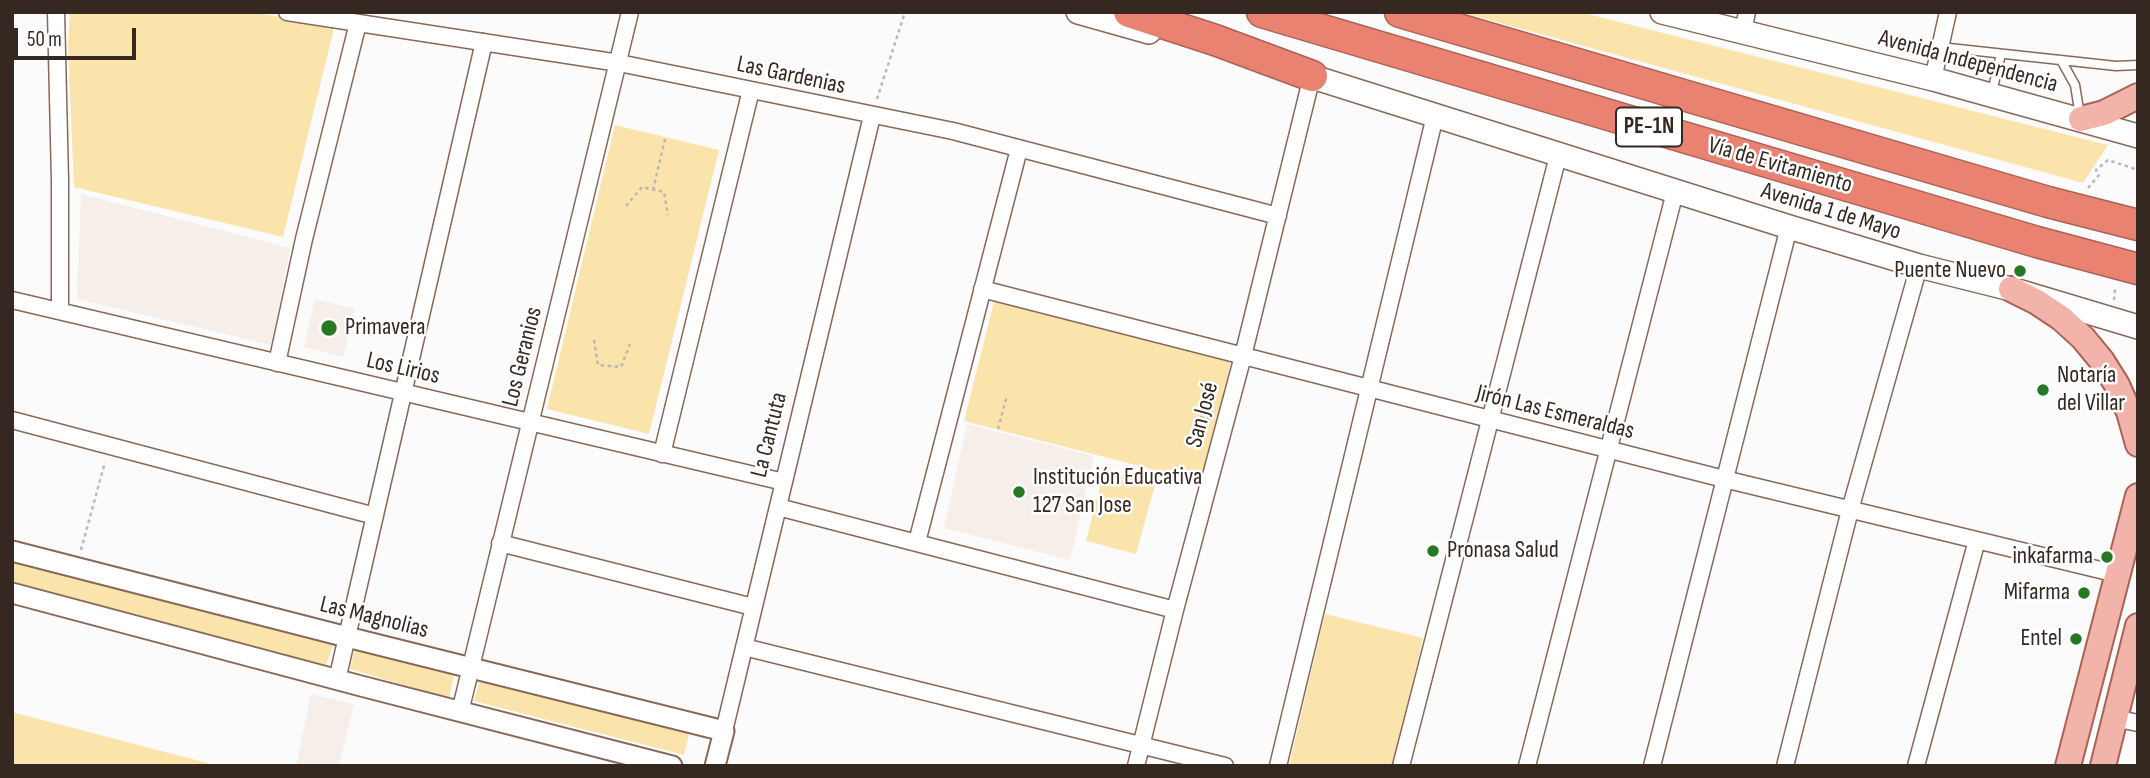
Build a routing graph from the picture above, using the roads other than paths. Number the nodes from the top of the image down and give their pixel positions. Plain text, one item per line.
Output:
1 (56, 12) edge
2 (287, 12) edge
3 (630, 12) edge
4 (1077, 12) edge
5 (1129, 12) edge
6 (1262, 12) edge
7 (1400, 12) edge
8 (1662, 12) edge
9 (1948, 12) edge
10 (1745, 22) edge
11 (358, 23) junction
12 (484, 42) junction
13 (1940, 47) junction
14 (2001, 54) junction
15 (2062, 60) junction
16 (619, 63) junction
17 (2138, 65) edge
18 (1312, 76) junction
19 (1933, 79) junction
20 (751, 90) junction
21 (1991, 95) junction
22 (2138, 96) edge
23 (872, 116) junction
24 (1435, 116) junction
25 (2081, 119) junction
26 (2138, 136) edge
27 (1019, 149) junction
28 (1558, 156) junction
29 (1675, 192) junction
30 (1278, 216) junction
31 (2138, 225) edge
32 (1789, 227) junction
33 (1919, 266) junction
34 (2138, 269) edge
35 (982, 289) junction
36 (2011, 289) junction
37 (12, 300) edge
38 (60, 312) junction
39 (2138, 327) edge
40 (1243, 356) junction
41 (277, 363) junction
42 (1370, 387) junction
43 (403, 393) junction
44 (12, 420) edge
45 (1490, 420) junction
46 (530, 422) junction
47 (2138, 444) edge
48 (1607, 450) junction
49 (662, 454) junction
50 (1724, 479) junction
51 (783, 482) junction
52 (2138, 496) edge
53 (778, 507) junction
54 (1850, 510) junction
55 (375, 516) junction
56 (1977, 540) junction
57 (917, 542) junction
58 (500, 543) junction
59 (12, 551) edge
60 (2117, 574) junction
61 (12, 593) edge
62 (753, 607) junction
63 (1175, 610) junction
64 (2138, 626) edge
65 (346, 638) junction
66 (744, 648) junction
67 (472, 668) junction
68 (337, 680) junction
69 (460, 712) junction
70 (2126, 721) edge
71 (724, 731) junction
72 (1141, 746) junction
73 (672, 766) edge
74 (715, 766) edge
75 (1136, 766) edge
76 (1225, 766) edge
77 (1278, 766) edge
78 (1401, 766) edge
79 (1527, 766) edge
80 (1652, 766) edge
81 (1785, 766) edge
82 (1916, 766) edge
83 (2068, 766) edge
84 (2103, 766) edge

1 - 38 street
2 - 11 street, Las Gardenias
3 - 16 street, Los Geranios
4 - 18 main road, Avenida 1 de Mayo
5 - 18 highway
6 - 34 highway, Vía de Evitamiento / PE-1N
7 - 31 highway, Vía de Evitamiento / PE-1N
8 - 10 main road, Avenida Independencia
9 - 13 street
10 - 19 main road, Avenida Independencia
11 - 12 street, Las Gardenias
11 - 41 street
12 - 16 street, Las Gardenias
12 - 43 street
13 - 14 lane
13 - 19 street
14 - 15 lane
14 - 21 lane
15 - 17 lane
15 - 25 lane
16 - 20 street, Las Gardenias
16 - 46 street, Los Geranios
18 - 24 main road, Avenida 1 de Mayo
18 - 30 street, San José
19 - 21 main road, Avenida Independencia
20 - 23 street, Las Gardenias
20 - 49 street
21 - 25 main road, Avenida Independencia
22 - 25 main road
23 - 27 street, Las Gardenias
23 - 51 street, La Cantuta
24 - 28 main road, Avenida 1 de Mayo
24 - 42 street
25 - 26 main road, Avenida Independencia
27 - 30 street, Las Gardenias
27 - 35 street
28 - 29 main road, Avenida 1 de Mayo
28 - 45 street
29 - 32 main road, Avenida 1 de Mayo
29 - 48 street
30 - 40 street, San José
32 - 33 main road, Avenida 1 de Mayo
32 - 50 street
33 - 36 main road, Avenida 1 de Mayo
33 - 54 street
35 - 40 street, Jirón Las Esmeraldas
35 - 57 street
36 - 39 main road, Avenida 1 de Mayo
36 - 47 main road
37 - 38 street, Los Lirios
38 - 41 street, Los Lirios
40 - 42 street, Jirón Las Esmeraldas
40 - 63 street, San José
41 - 43 street, Los Lirios
42 - 45 street, Jirón Las Esmeraldas
42 - 77 street
43 - 46 street, Los Lirios
43 - 55 street
44 - 55 street
45 - 48 street, Jirón Las Esmeraldas
45 - 78 street
46 - 49 street, Los Lirios
46 - 58 street, Los Geranios
48 - 50 street, Jirón Las Esmeraldas
48 - 79 street
49 - 51 street, Los Lirios
50 - 54 street, Jirón Las Esmeraldas
50 - 80 street
51 - 53 street, La Cantuta
52 - 60 main road
53 - 57 street
53 - 62 street, La Cantuta
54 - 56 street, Jirón Las Esmeraldas
54 - 81 street
55 - 65 street
56 - 60 street, Jirón Las Esmeraldas
56 - 82 street
57 - 63 street
58 - 62 street
58 - 67 street, Los Geranios
59 - 65 street, Las Magnolias
60 - 83 main road
61 - 68 street
62 - 66 street, La Cantuta
63 - 72 street, San José
64 - 70 main road
65 - 67 street, Las Magnolias
65 - 68 street
66 - 71 street, La Cantuta
66 - 72 street
67 - 69 street, Los Geranios
67 - 71 street, Las Magnolias
68 - 69 street
69 - 73 street
70 - 84 main road
71 - 74 street, La Cantuta
72 - 75 street, San José
72 - 76 street

